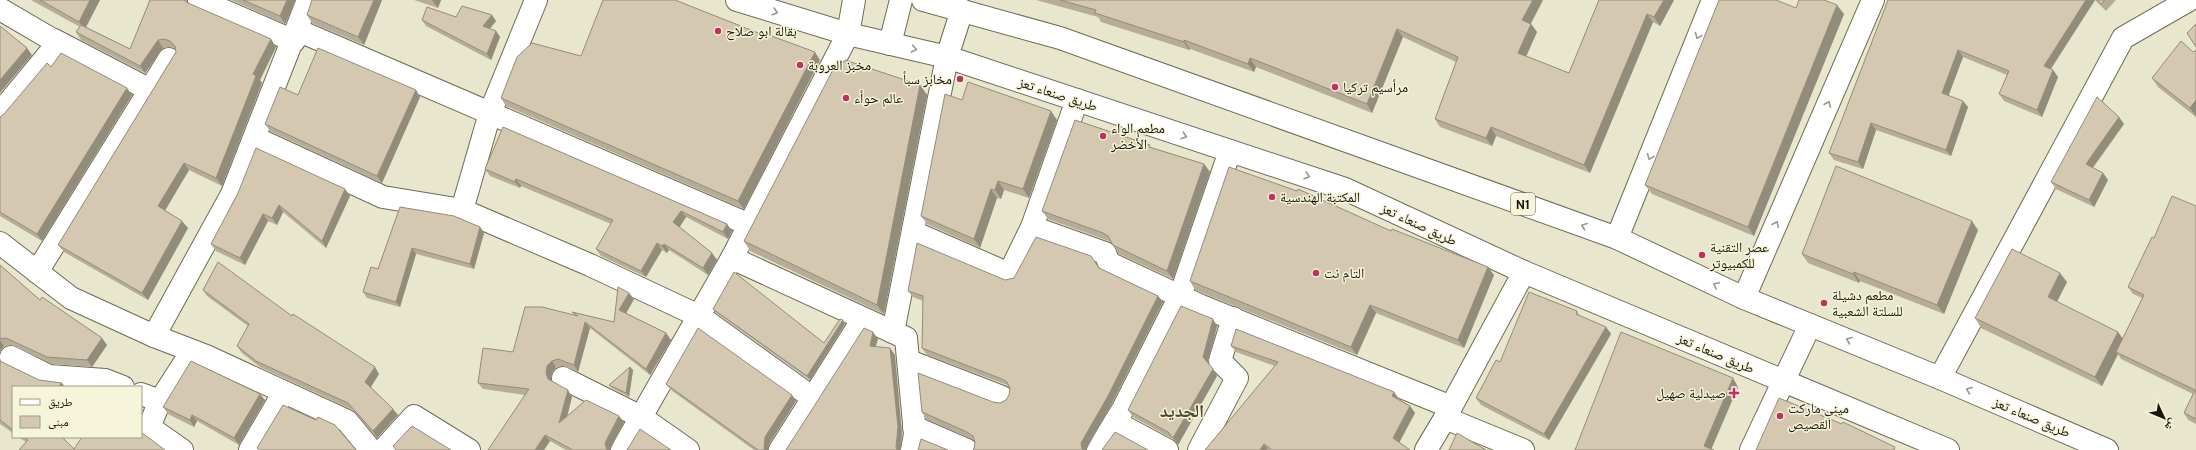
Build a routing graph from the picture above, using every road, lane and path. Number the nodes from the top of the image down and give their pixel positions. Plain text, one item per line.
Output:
1 (199, 0) edge
2 (308, 0) edge
3 (536, 0) edge
4 (737, 0) edge
5 (854, 0) edge
6 (901, 0) edge
7 (923, 0) edge
8 (1713, 0) edge
9 (1872, 0) edge
10 (2189, 0) edge
11 (0, 9) edge
12 (962, 10) junction
13 (848, 34) junction
14 (295, 36) junction
15 (54, 40) junction
16 (890, 44) junction
17 (947, 57) junction
18 (169, 59) dead end
19 (150, 90) junction
20 (1077, 100) junction
21 (0, 113) edge
22 (490, 113) junction
23 (255, 138) junction
24 (1230, 151) junction
25 (462, 210) junction
26 (750, 225) junction
27 (1032, 227) junction
28 (913, 232) junction
29 (1617, 238) junction
30 (0, 243) edge
31 (732, 258) junction
32 (37, 272) junction
33 (1524, 272) junction
34 (1180, 296) junction
35 (1744, 298) junction
36 (699, 316) junction
37 (1233, 318) junction
38 (863, 320) junction
39 (1810, 325) junction
40 (893, 332) junction
41 (154, 336) junction
42 (192, 350) junction
43 (11, 357) dead end
44 (909, 360) junction
45 (563, 378) dead end
46 (1940, 378) junction
47 (1782, 381) junction
48 (120, 386) edge
49 (284, 392) junction
50 (1002, 397) dead end
51 (151, 398) edge
52 (813, 398) junction
53 (1448, 412) junction
54 (641, 417) junction
55 (1115, 422) junction
56 (914, 426) junction
57 (182, 450) edge
58 (250, 450) edge
59 (371, 450) edge
60 (383, 450) edge
61 (469, 450) edge
62 (622, 450) edge
63 (688, 450) edge
64 (780, 450) edge
65 (912, 450) edge
66 (966, 450) edge
67 (1098, 450) edge
68 (1167, 450) edge
69 (1200, 450) edge
70 (1426, 450) edge
71 (1523, 450) edge
72 (1751, 450) edge
73 (1948, 450) edge
74 (2108, 450) edge

1 - 14 main road
2 - 14 main road
3 - 22 main road
4 -> 13 main road, طريق صنعاء تعز
5 - 13 main road
6 - 16 main road
7 - 12 main road, طريق صنعاء تعز / N1
8 -> 29 main road
35 -> 9 main road
10 - 46 main road
11 - 15 main road
12 - 17 main road
29 -> 12 main road, طريق صنعاء تعز / N1
13 - 16 main road, طريق صنعاء تعز
13 - 26 main road
14 - 22 main road
14 - 23 main road
15 - 19 main road
15 - 21 main road
16 -> 17 main road, طريق صنعاء تعز
17 - 20 main road, طريق صنعاء تعز
17 - 28 main road
18 - 19 main road
19 - 32 main road
20 -> 24 main road, طريق صنعاء تعز
20 - 27 main road
22 - 25 main road
22 - 26 main road
23 - 25 main road
23 - 41 main road
24 -> 33 main road, طريق صنعاء تعز
24 - 34 main road
25 - 36 main road
26 - 31 main road
27 - 28 main road
27 - 34 main road
28 - 40 main road
35 -> 29 main road, طريق صنعاء تعز / N1
30 - 32 main road
31 - 36 main road
31 - 38 main road
32 - 41 main road
33 - 47 main road, طريق صنعاء تعز
33 - 53 main road
34 - 37 main road
34 - 55 main road
35 - 39 main road, طريق صنعاء تعز / N1
36 - 52 main road
36 - 54 main road
37 - 53 main road
37 - 69 main road
38 - 40 main road
38 - 52 main road
46 -> 39 main road, طريق صنعاء تعز / N1
39 - 47 main road
40 - 44 main road
41 - 42 main road
42 - 49 main road
42 - 51 main road
43 - 48 main road
44 - 50 main road
44 - 56 main road
45 - 54 main road
74 -> 46 main road, طريق صنعاء تعز / N1
47 - 72 main road
47 - 73 main road, طريق صنعاء تعز
49 - 58 main road
49 - 59 main road
51 - 57 main road
52 - 64 main road
53 - 70 main road
53 - 71 main road
54 - 62 main road
54 - 63 main road
55 - 67 main road
55 - 68 main road
56 - 65 main road
56 - 66 main road
60 - 61 main road

